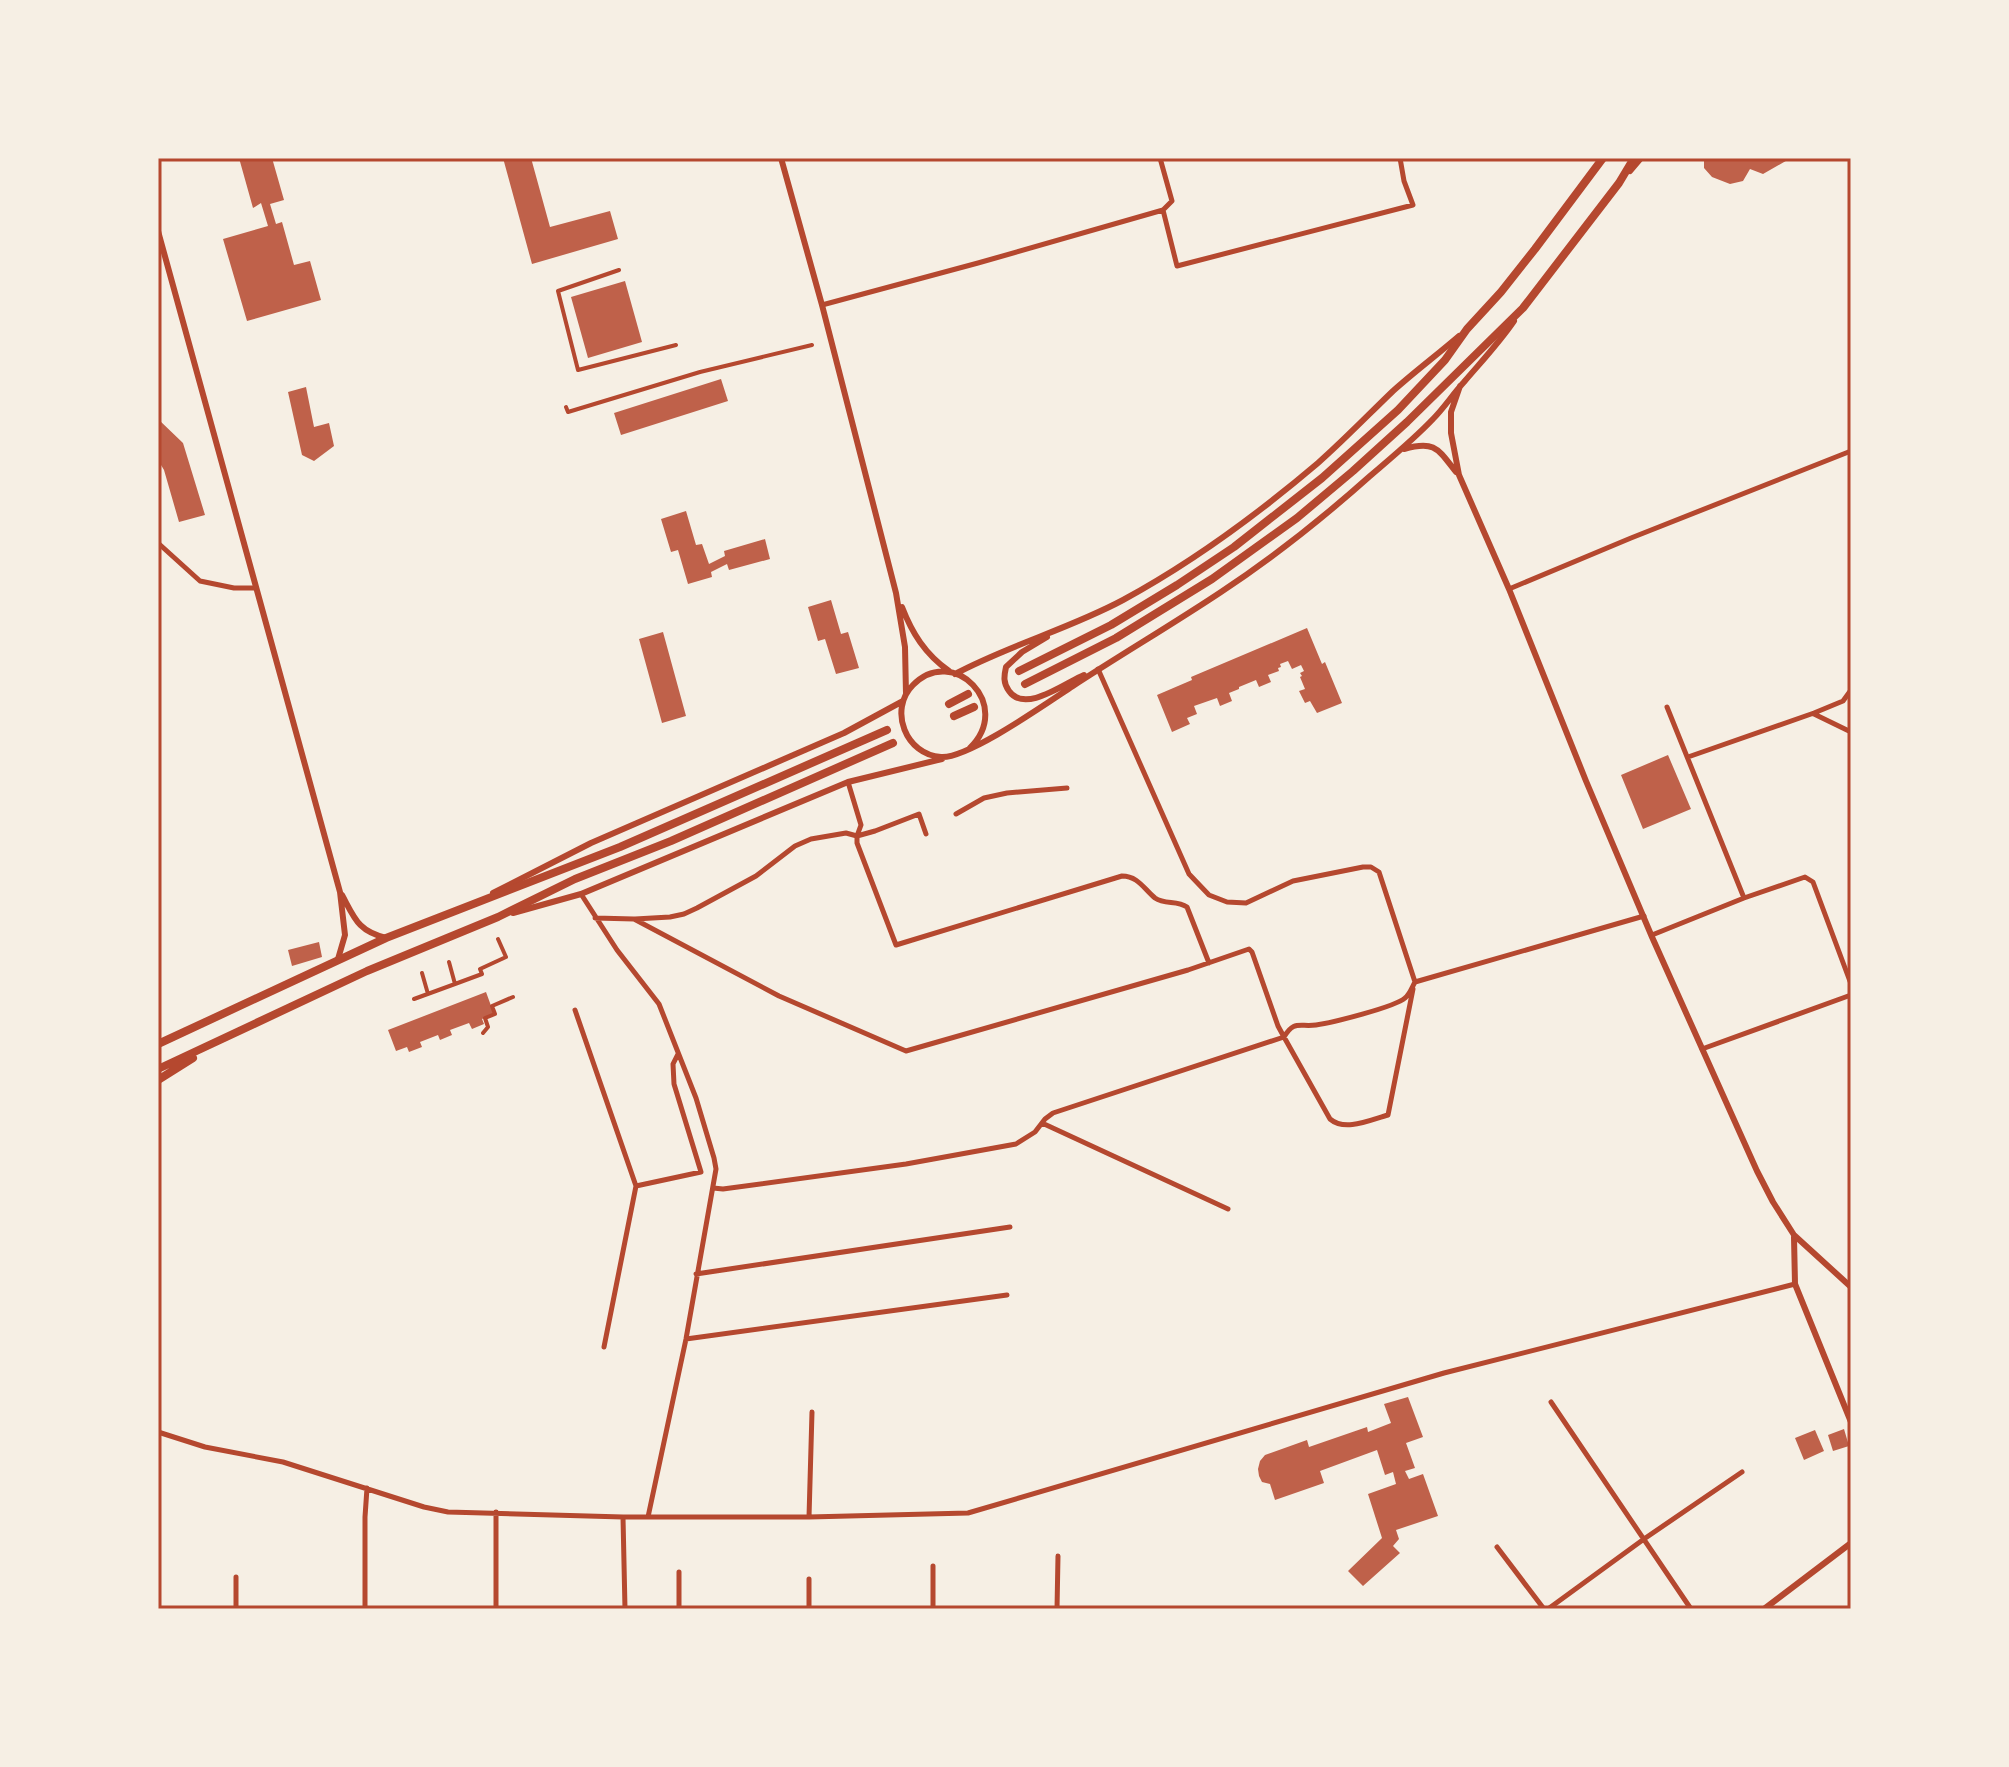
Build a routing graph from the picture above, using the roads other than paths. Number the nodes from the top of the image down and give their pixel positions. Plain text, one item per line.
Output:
1 (781, 158) edge
2 (1160, 158) edge
3 (1400, 158) edge
4 (1603, 158) edge
5 (1634, 158) edge
6 (1641, 158) edge
7 (1619, 183) junction
8 (1163, 210) junction
9 (158, 231) edge
10 (619, 270) dead end
11 (822, 305) junction
12 (1523, 308) junction
13 (1467, 329) junction
14 (676, 345) dead end
15 (812, 345) dead end
16 (1460, 386) junction
17 (566, 407) dead end
18 (1401, 450) junction
19 (1851, 451) edge
20 (1459, 475) junction
21 (158, 543) edge
22 (255, 588) junction
23 (1509, 589) junction
24 (896, 593) junction
25 (1063, 627) junction
26 (1098, 669) junction
27 (1019, 671) dead end
28 (954, 673) junction
29 (1025, 684) dead end
30 (1851, 690) edge
31 (968, 694) dead end
32 (904, 698) junction
33 (949, 704) dead end
34 (974, 707) dead end
35 (1667, 707) dead end
36 (1814, 713) junction
37 (954, 716) dead end
38 (887, 730) dead end
39 (1851, 732) edge
40 (893, 743) dead end
41 (970, 748) junction
42 (957, 755) junction
43 (1688, 757) junction
44 (848, 782) junction
45 (1067, 788) dead end
46 (956, 814) dead end
47 (926, 834) dead end
48 (857, 836) junction
49 (340, 892) junction
50 (581, 894) junction
51 (1744, 898) junction
52 (473, 903) junction
53 (1644, 916) junction
54 (498, 917) junction
55 (595, 918) junction
56 (634, 919) junction
57 (1652, 935) junction
58 (386, 938) junction
59 (498, 939) dead end
60 (338, 959) junction
61 (449, 962) dead end
62 (1209, 963) junction
63 (422, 973) dead end
64 (1415, 982) junction
65 (455, 984) junction
66 (1851, 984) edge
67 (428, 994) junction
68 (1851, 995) edge
69 (513, 997) dead end
70 (414, 999) dead end
71 (575, 1010) dead end
72 (483, 1033) dead end
73 (228, 1037) junction
74 (1284, 1037) junction
75 (158, 1047) edge
76 (1702, 1049) junction
77 (678, 1054) junction
78 (158, 1069) edge
79 (158, 1080) edge
80 (1042, 1123) junction
81 (636, 1186) junction
82 (713, 1188) junction
83 (1228, 1209) dead end
84 (1010, 1227) dead end
85 (1794, 1235) junction
86 (696, 1274) junction
87 (1795, 1284) junction
88 (1851, 1287) edge
89 (1007, 1295) dead end
90 (686, 1339) junction
91 (604, 1347) dead end
92 (1551, 1402) dead end
93 (1849, 1410) edge
94 (812, 1412) dead end
95 (1851, 1422) edge
96 (158, 1432) edge
97 (1742, 1472) dead end
98 (367, 1488) junction
99 (496, 1512) junction
100 (623, 1517) junction
101 (648, 1517) junction
102 (809, 1517) junction
103 (1644, 1539) junction
104 (1851, 1543) edge
105 (1497, 1547) dead end
106 (1058, 1556) dead end
107 (933, 1566) dead end
108 (679, 1572) dead end
109 (236, 1577) dead end
110 (809, 1579) dead end
111 (236, 1609) edge
112 (365, 1609) edge
113 (496, 1609) edge
114 (625, 1609) edge
115 (679, 1609) edge
116 (809, 1609) edge
117 (933, 1609) edge
118 (1057, 1609) edge
119 (1546, 1609) edge
120 (1691, 1609) edge
121 (1764, 1609) edge

1 - 11 street
2 - 8 street
3 - 8 street
4 - 13 main road
5 - 7 main road
6 - 7 street
7 - 12 main road
8 - 11 street
9 - 22 street
10 - 14 street
11 - 24 street
12 - 16 street
12 - 29 main road
13 - 25 street
13 - 27 main road
15 - 17 street
16 - 18 street
16 - 20 street
18 - 20 street
18 - 26 street
19 - 23 street
20 - 23 street
21 - 22 street
22 - 49 street
23 - 53 street
24 - 28 street
24 - 32 street
25 - 26 street
25 - 28 street
26 - 41 street
26 - 64 street
28 - 32 street
28 - 41 street
30 - 36 street
31 - 33 main road
32 - 42 street
32 - 52 street
34 - 37 main road
35 - 43 street
36 - 39 street
36 - 43 street
38 - 52 main road
40 - 54 main road
41 - 42 street
42 - 44 street
43 - 51 street
44 - 48 street
44 - 50 street
45 - 46 street
47 - 48 street
48 - 56 street
48 - 62 street
49 - 58 street
49 - 60 street
50 - 54 street
50 - 55 street
51 - 57 street
51 - 66 street
52 - 58 main road
53 - 57 street
53 - 64 street
54 - 73 main road
55 - 56 street
55 - 77 street
56 - 62 street
57 - 76 street
58 - 60 main road
59 - 65 street
60 - 75 main road
61 - 65 street
62 - 74 street
63 - 67 street
64 - 74 street
64 - 74 street
65 - 67 street
67 - 70 street
68 - 76 street
69 - 72 street
71 - 81 street
73 - 78 main road
73 - 79 main road
74 - 80 street
76 - 85 street
77 - 81 street
77 - 82 street
80 - 82 street
80 - 83 street
81 - 91 street
82 - 86 street
84 - 86 street
85 - 87 street
85 - 88 street
86 - 90 street
87 - 93 street
87 - 102 street
89 - 90 street
90 - 101 street
92 - 103 street
93 - 95 street
94 - 102 street
96 - 98 street
97 - 103 street
98 - 99 street
98 - 112 street
99 - 100 street
99 - 113 street
100 - 101 street
100 - 114 street
101 - 102 street
103 - 119 street
103 - 120 street
104 - 121 street
105 - 119 street
106 - 118 street
107 - 117 street
108 - 115 street
109 - 111 street
110 - 116 street

